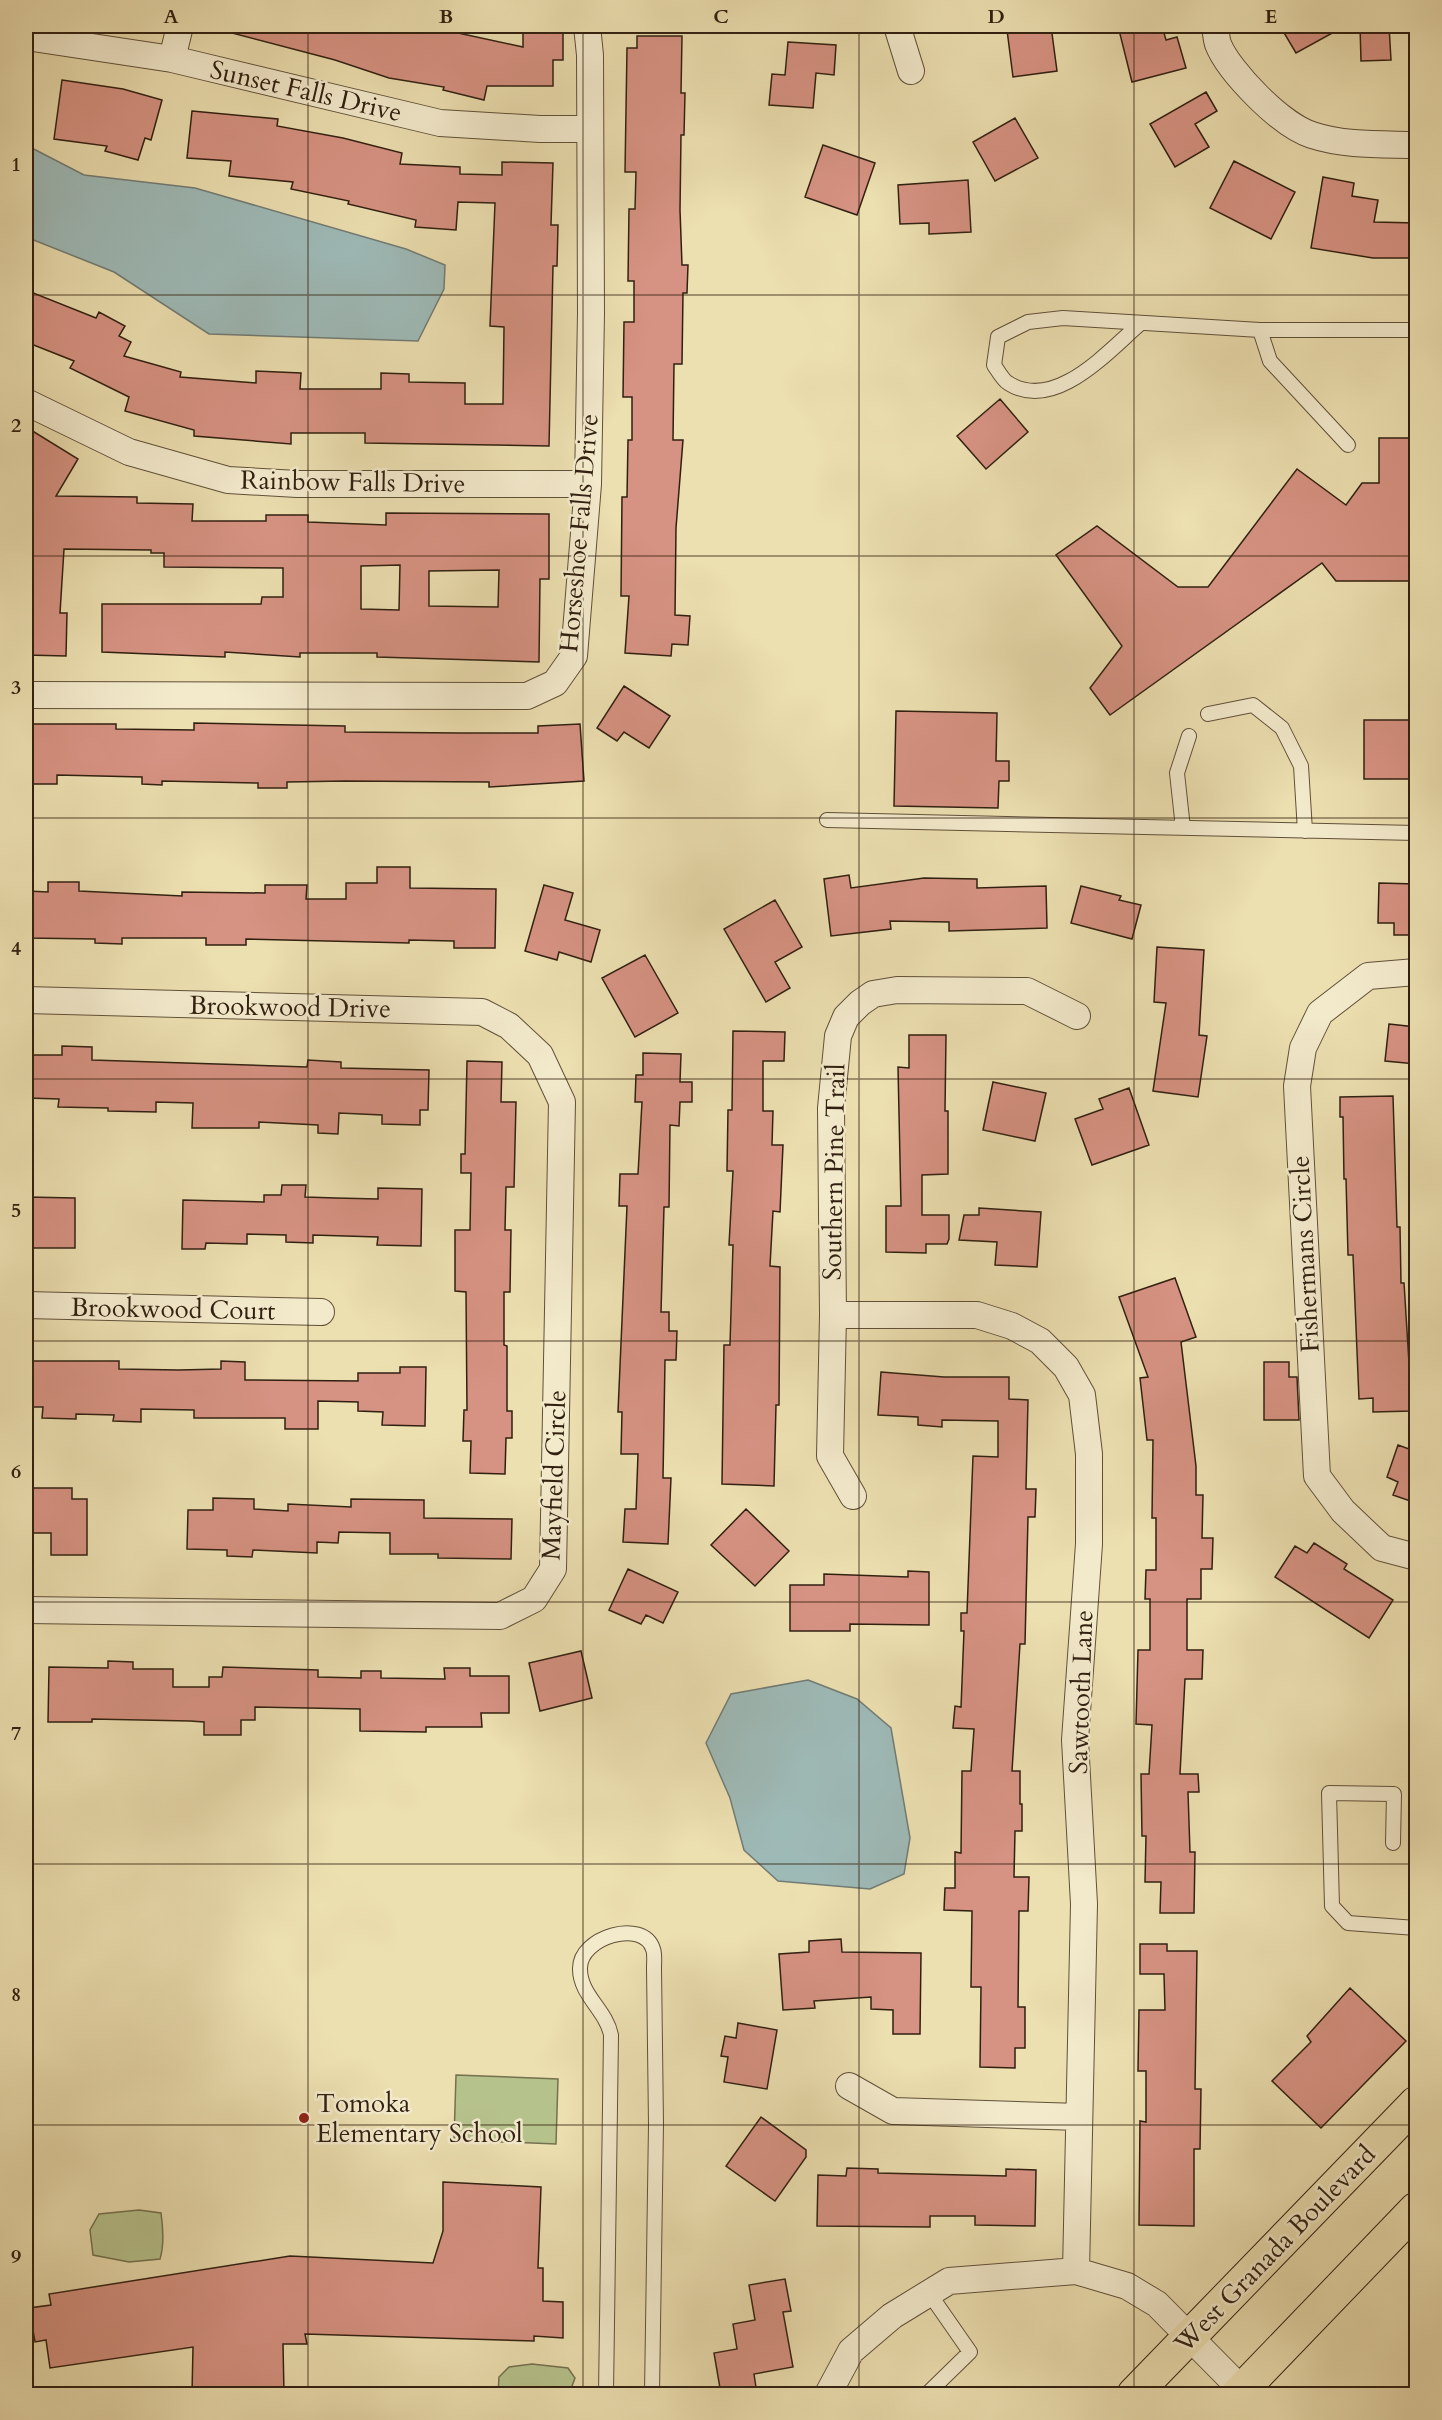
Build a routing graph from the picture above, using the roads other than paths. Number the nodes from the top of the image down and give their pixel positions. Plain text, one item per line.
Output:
1 (180, 26) edge
2 (587, 26) edge
3 (897, 26) edge
4 (1215, 26) edge
5 (26, 37) edge
6 (172, 59) junction
7 (911, 71) dead end
8 (589, 129) junction
9 (1416, 145) edge
10 (1141, 323) junction
11 (1260, 330) junction
12 (1416, 330) edge
13 (26, 402) edge
14 (1348, 445) dead end
15 (588, 484) junction
16 (26, 695) edge
17 (1208, 714) dead end
18 (1189, 736) dead end
19 (827, 820) dead end
20 (1183, 828) junction
21 (1305, 831) junction
22 (1416, 833) edge
23 (1416, 972) edge
24 (26, 1000) edge
25 (1077, 1016) dead end
26 (540, 1055) joint
27 (26, 1305) edge
28 (321, 1312) dead end
29 (833, 1315) junction
30 (853, 1496) dead end
31 (1416, 1557) edge
32 (26, 1610) edge
33 (1393, 1843) dead end
34 (1416, 1928) edge
35 (849, 2086) dead end
36 (1416, 2103) edge
37 (1079, 2117) junction
38 (1416, 2209) edge
39 (1076, 2271) junction
40 (929, 2293) junction
41 (1191, 2336) junction
42 (1242, 2393) edge
43 (606, 2394) edge
44 (652, 2394) edge
45 (828, 2394) edge
46 (927, 2394) edge
47 (1134, 2394) edge

1 - 6 street
2 - 8 street, Horseshoe Falls Drive
3 - 7 street
4 - 9 street
5 - 6 street, Sunset Falls Drive
6 - 8 street, Sunset Falls Drive
8 - 15 street, Horseshoe Falls Drive
10 - 10 lane
10 - 11 lane
11 - 12 lane
11 - 14 lane
13 - 15 street, Rainbow Falls Drive
15 - 16 street, Horseshoe Falls Drive
17 - 21 lane
18 - 20 lane
19 - 20 lane
20 - 21 lane
21 - 22 lane
23 - 31 street, Fishermans Circle
24 - 26 street, Brookwood Drive
25 - 29 street, Southern Pine Trail
26 - 32 street, Mayfield Circle
27 - 28 street, Brookwood Court
29 - 30 street, Southern Pine Trail
29 - 37 street, Sawtooth Lane
33 - 34 lane
35 - 37 street
36 - 41 main road, West Granada Boulevard
37 - 39 street, Sawtooth Lane
38 - 42 main road
39 - 40 street
39 - 41 street
40 - 45 street
40 - 46 lane
41 - 42 street
41 - 47 main road, West Granada Boulevard
43 - 44 lane

